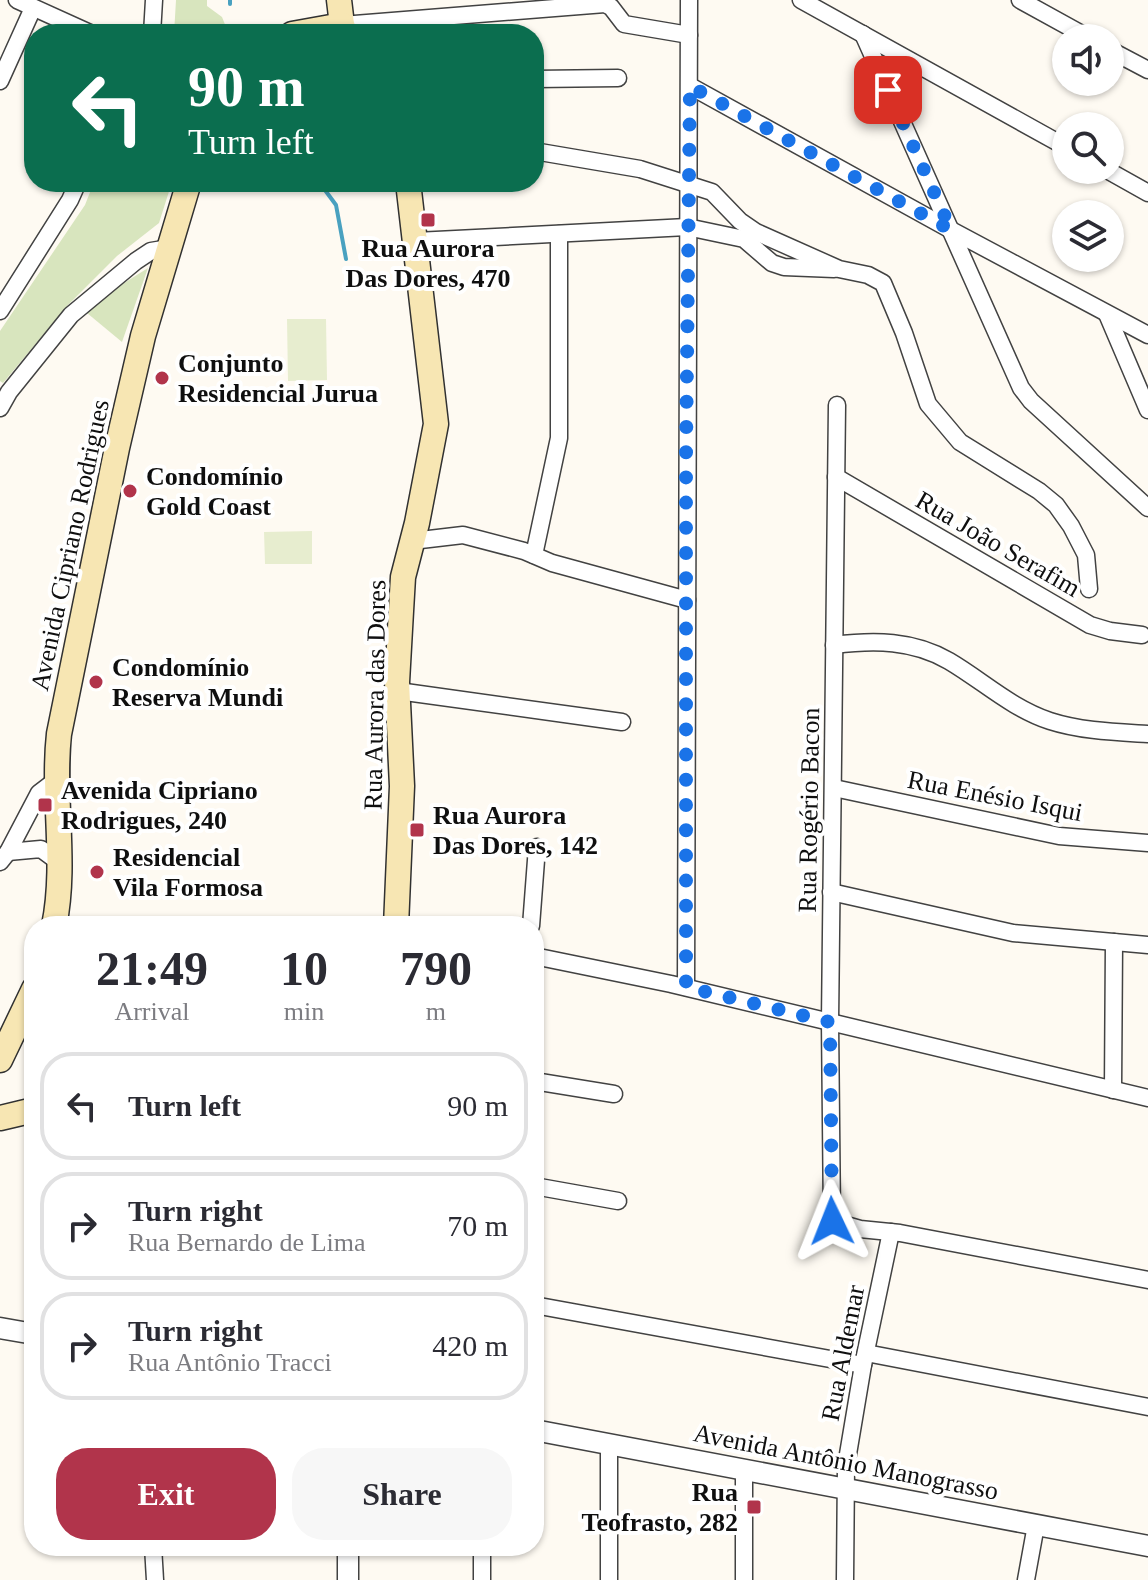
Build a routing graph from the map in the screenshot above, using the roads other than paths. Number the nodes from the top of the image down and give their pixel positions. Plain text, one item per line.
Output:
1 (17, 0) edge
2 (154, 0) edge
3 (339, 0) edge
4 (689, 0) edge
5 (1020, 0) edge
6 (808, 2) edge
7 (33, 8) junction
8 (26, 24) edge
9 (69, 24) edge
10 (153, 24) edge
11 (343, 24) edge
12 (404, 24) edge
13 (1064, 24) edge
14 (24, 28) edge
15 (863, 34) junction
16 (689, 35) junction
17 (1124, 57) edge
18 (1148, 70) edge
19 (618, 78) dead end
20 (544, 79) edge
21 (0, 81) edge
22 (690, 86) junction
23 (1052, 139) edge
24 (544, 152) edge
25 (1124, 180) edge
26 (688, 184) junction
27 (74, 192) edge
28 (186, 192) edge
29 (409, 192) edge
30 (1148, 193) edge
31 (687, 227) junction
32 (951, 230) junction
33 (559, 234) junction
34 (416, 241) junction
35 (169, 248) junction
36 (839, 269) junction
37 (0, 311) edge
38 (1107, 314) junction
39 (1148, 335) edge
40 (837, 405) dead end
41 (0, 407) edge
42 (1148, 410) edge
43 (836, 477) junction
44 (1148, 508) edge
45 (412, 541) junction
46 (534, 555) junction
47 (1089, 589) dead end
48 (687, 600) junction
49 (1142, 635) dead end
50 (834, 645) junction
51 (398, 691) junction
52 (622, 722) dead end
53 (1148, 734) edge
54 (56, 780) junction
55 (834, 788) junction
56 (1148, 843) edge
57 (537, 847) dead end
58 (4, 857) edge
59 (60, 863) junction
60 (831, 892) junction
61 (56, 916) edge
62 (396, 916) edge
63 (532, 916) edge
64 (1114, 942) junction
65 (1148, 945) edge
66 (544, 958) edge
67 (686, 987) junction
68 (24, 1010) edge
69 (830, 1022) junction
70 (0, 1060) edge
71 (544, 1083) edge
72 (1113, 1090) junction
73 (614, 1094) dead end
74 (1148, 1098) edge
75 (24, 1111) edge
76 (3, 1113) edge
77 (544, 1188) edge
78 (618, 1201) dead end
79 (891, 1232) junction
80 (1148, 1280) edge
81 (544, 1307) edge
82 (0, 1328) edge
83 (24, 1332) edge
84 (865, 1359) junction
85 (1148, 1407) edge
86 (544, 1432) edge
87 (609, 1444) junction
88 (744, 1469) junction
89 (845, 1488) junction
90 (1036, 1525) junction
91 (1148, 1546) edge
92 (154, 1556) edge
93 (348, 1556) edge
94 (482, 1556) edge
95 (155, 1580) edge
96 (348, 1580) edge
97 (482, 1580) edge
98 (609, 1580) edge
99 (744, 1580) edge
100 (845, 1580) edge
101 (1026, 1580) edge

1 - 7 street
2 - 10 street
3 - 11 main road
4 - 16 street
5 - 13 street
6 - 15 street
7 - 8 street
7 - 9 street
12 - 16 street
14 - 21 street
15 - 23 street
15 - 32 street
16 - 22 street
17 - 18 street
19 - 20 street
22 - 26 street
22 - 32 street
24 - 26 street
25 - 30 street
26 - 31 street
26 - 36 street
27 - 37 street
28 - 35 main road, Avenida Cipriano Rodrigues
29 - 34 main road, Rua Aurora das Dores
31 - 33 street
31 - 36 street
31 - 48 street
32 - 38 street
32 - 44 street
33 - 34 street
33 - 46 street
34 - 45 main road, Rua Aurora das Dores
35 - 41 street
35 - 54 main road, Avenida Cipriano Rodrigues
36 - 47 street
38 - 39 street
38 - 42 street
40 - 43 street, Rua Rogério Bacon
43 - 49 street, Rua João Serafim
43 - 50 street, Rua Rogério Bacon
45 - 46 street
45 - 51 main road, Rua Aurora das Dores
46 - 48 street
48 - 67 street
50 - 53 street
50 - 55 street, Rua Rogério Bacon
51 - 52 street
51 - 62 main road, Rua Aurora das Dores
54 - 58 street
54 - 59 main road, Avenida Cipriano Rodrigues
55 - 56 street, Rua Enésio Isqui
55 - 60 street, Rua Rogério Bacon
57 - 63 street
58 - 59 street
59 - 61 main road, Avenida Cipriano Rodrigues
60 - 64 street
60 - 69 street, Rua Rogério Bacon
64 - 65 street
64 - 72 street
66 - 67 street
67 - 69 street
68 - 70 main road
69 - 72 street
69 - 79 street, Rua Rogério Bacon
71 - 73 street
72 - 74 street
75 - 76 main road
77 - 78 street
79 - 80 street
79 - 84 street, Rua Aldemar
81 - 84 street
82 - 83 street
84 - 85 street
84 - 89 street, Rua Aldemar
86 - 87 street, Avenida Antônio Manograsso
87 - 88 street, Avenida Antônio Manograsso
87 - 98 street
88 - 89 street, Avenida Antônio Manograsso
88 - 99 street
89 - 90 street, Avenida Antônio Manograsso
89 - 100 street, Rua Aldemar
90 - 91 street, Avenida Antônio Manograsso
90 - 101 street
92 - 95 street
93 - 96 street
94 - 97 street

